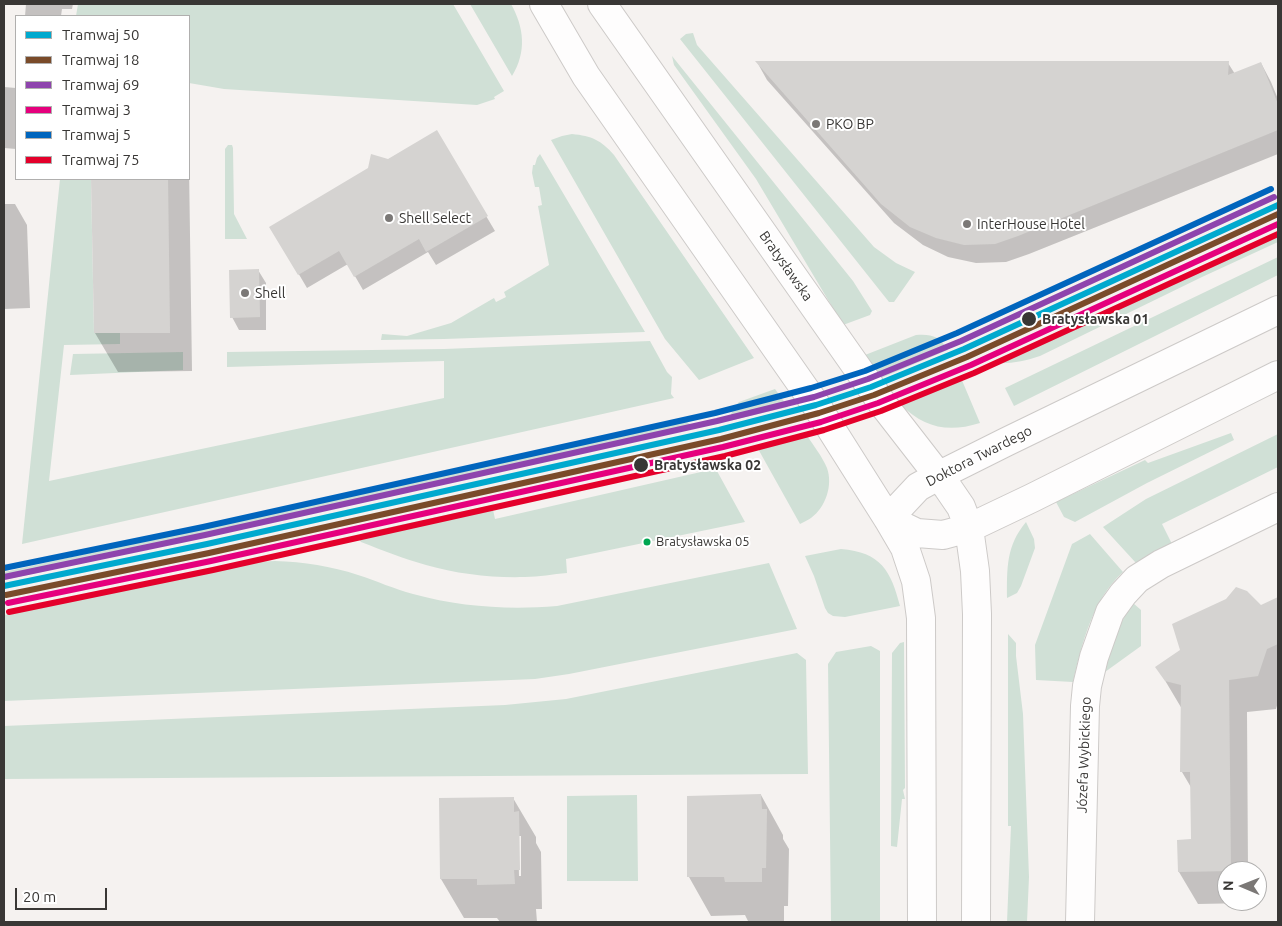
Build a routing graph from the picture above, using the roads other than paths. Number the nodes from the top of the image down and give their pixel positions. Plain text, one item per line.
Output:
1 (544, 4) edge
2 (602, 4) edge
3 (1278, 310) edge
4 (1278, 375) edge
5 (938, 476) junction
6 (1278, 507) edge
7 (888, 518) junction
8 (969, 528) junction
9 (922, 922) edge
10 (976, 922) edge
11 (1080, 922) edge

1 - 7 street
2 - 5 street, Bratysławska
3 - 5 street, Doktora Twardego
4 - 8 street
5 - 7 street, Doktora Twardego
5 - 8 street, Bratysławska
6 - 11 street, Józefa Wybickiego
7 - 8 street
7 - 9 street
8 - 10 street

